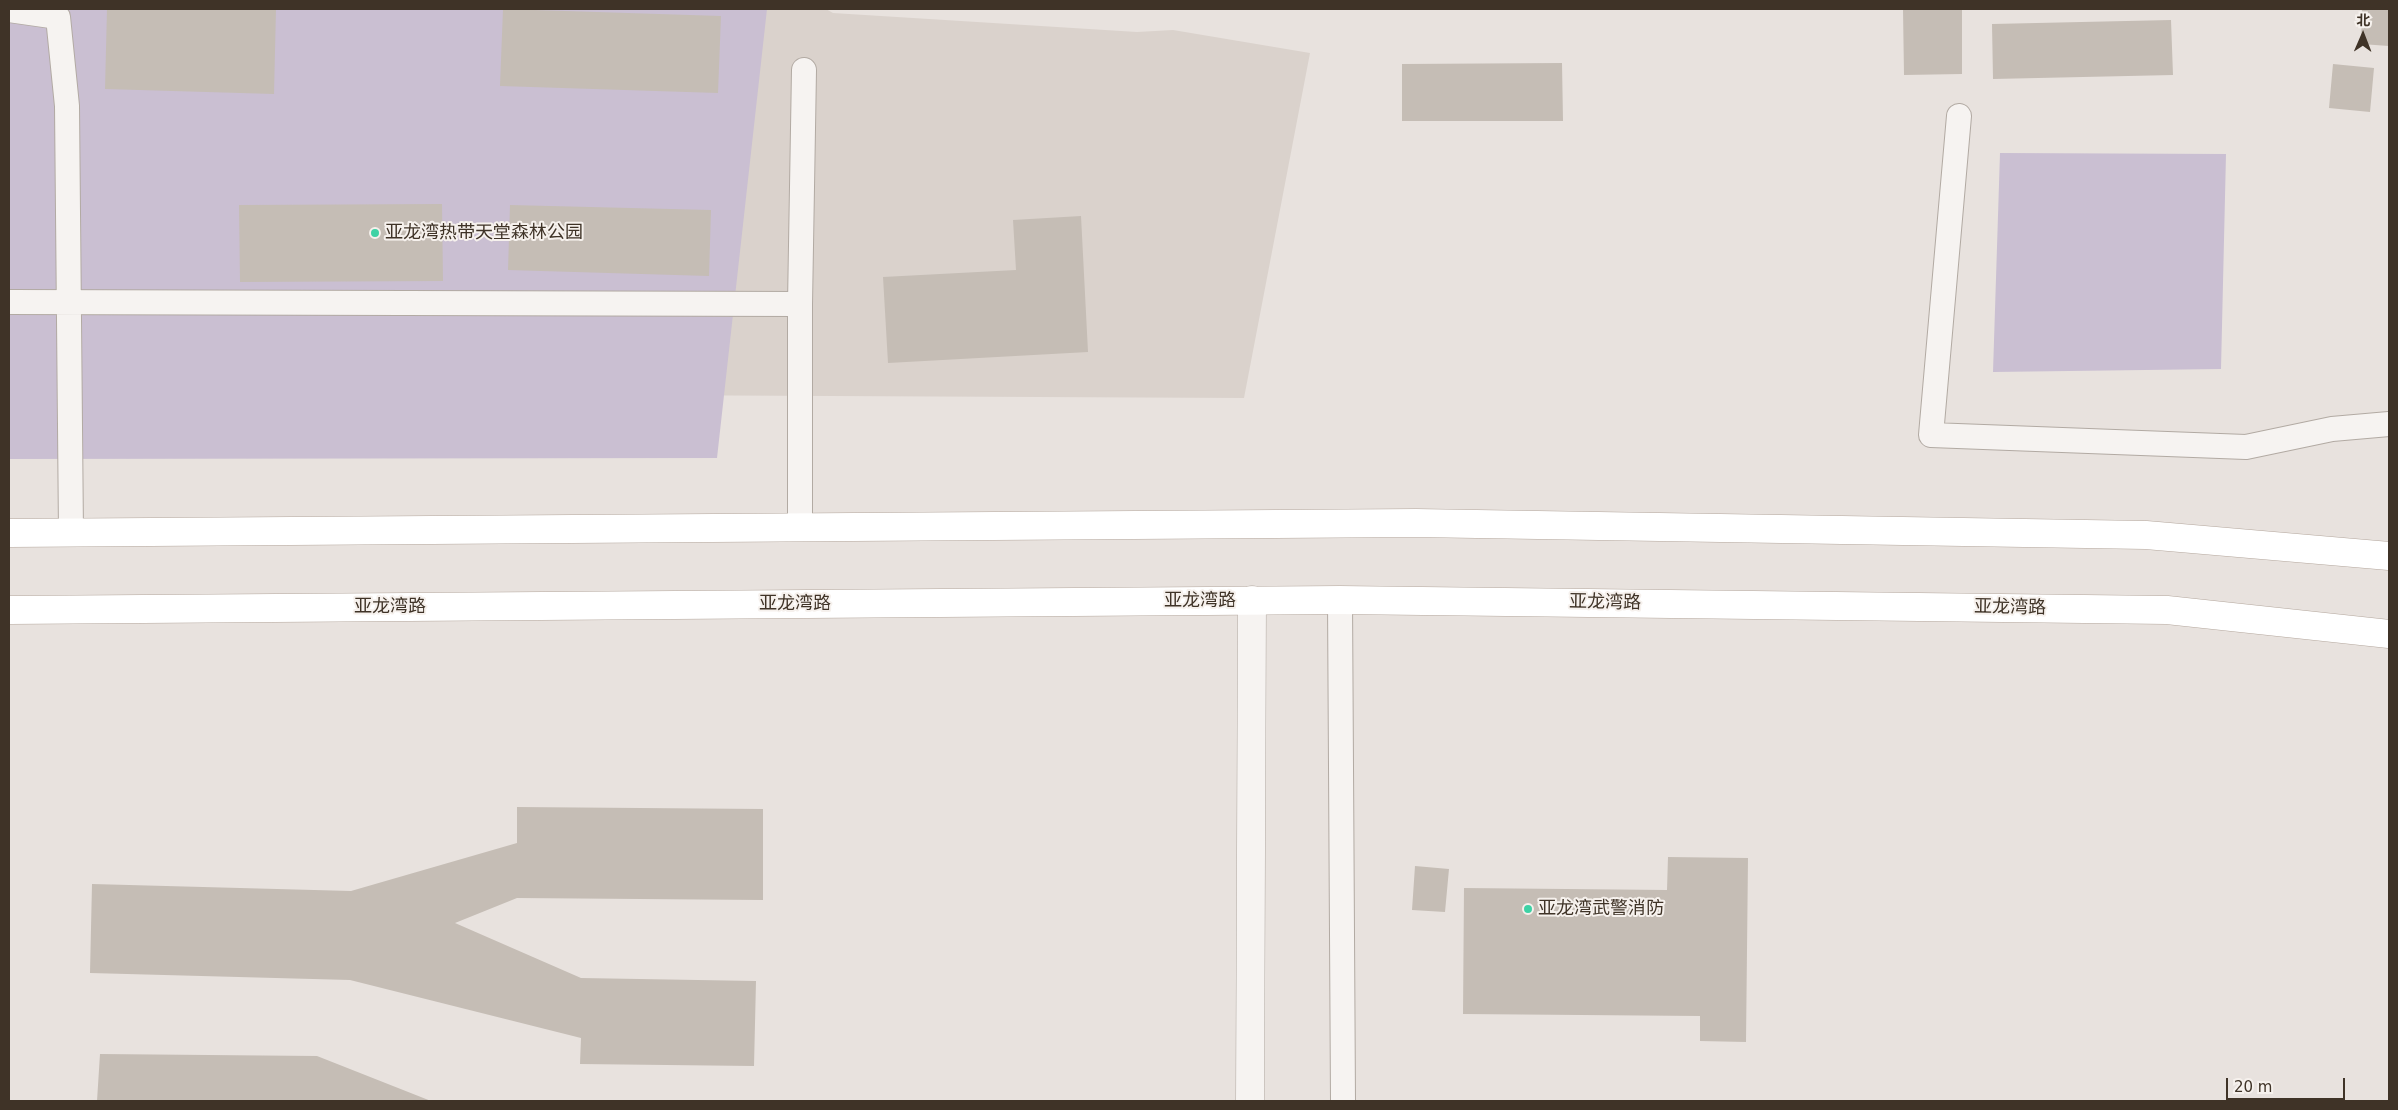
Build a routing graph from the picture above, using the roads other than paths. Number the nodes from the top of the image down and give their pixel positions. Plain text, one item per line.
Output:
1 (9, 10) edge
2 (804, 70) dead end
3 (1958, 116) dead end
4 (9, 302) edge
5 (68, 304) junction
6 (800, 304) junction
7 (2389, 424) edge
8 (800, 528) junction
9 (9, 533) edge
10 (72, 533) junction
11 (2389, 556) edge
12 (1252, 600) junction
13 (1340, 600) junction
14 (9, 610) edge
15 (2389, 634) edge
16 (1250, 1101) edge
17 (1343, 1101) edge

1 - 5 lane
2 - 6 lane
3 - 7 lane
4 - 5 lane
5 - 6 lane
5 - 10 lane
6 - 8 lane
8 - 10 main road
8 - 11 main road
9 - 10 main road
12 - 13 main road, 亚龙湾路
12 - 14 main road, 亚龙湾路
12 - 16 street
13 - 15 main road, 亚龙湾路
13 - 17 lane

